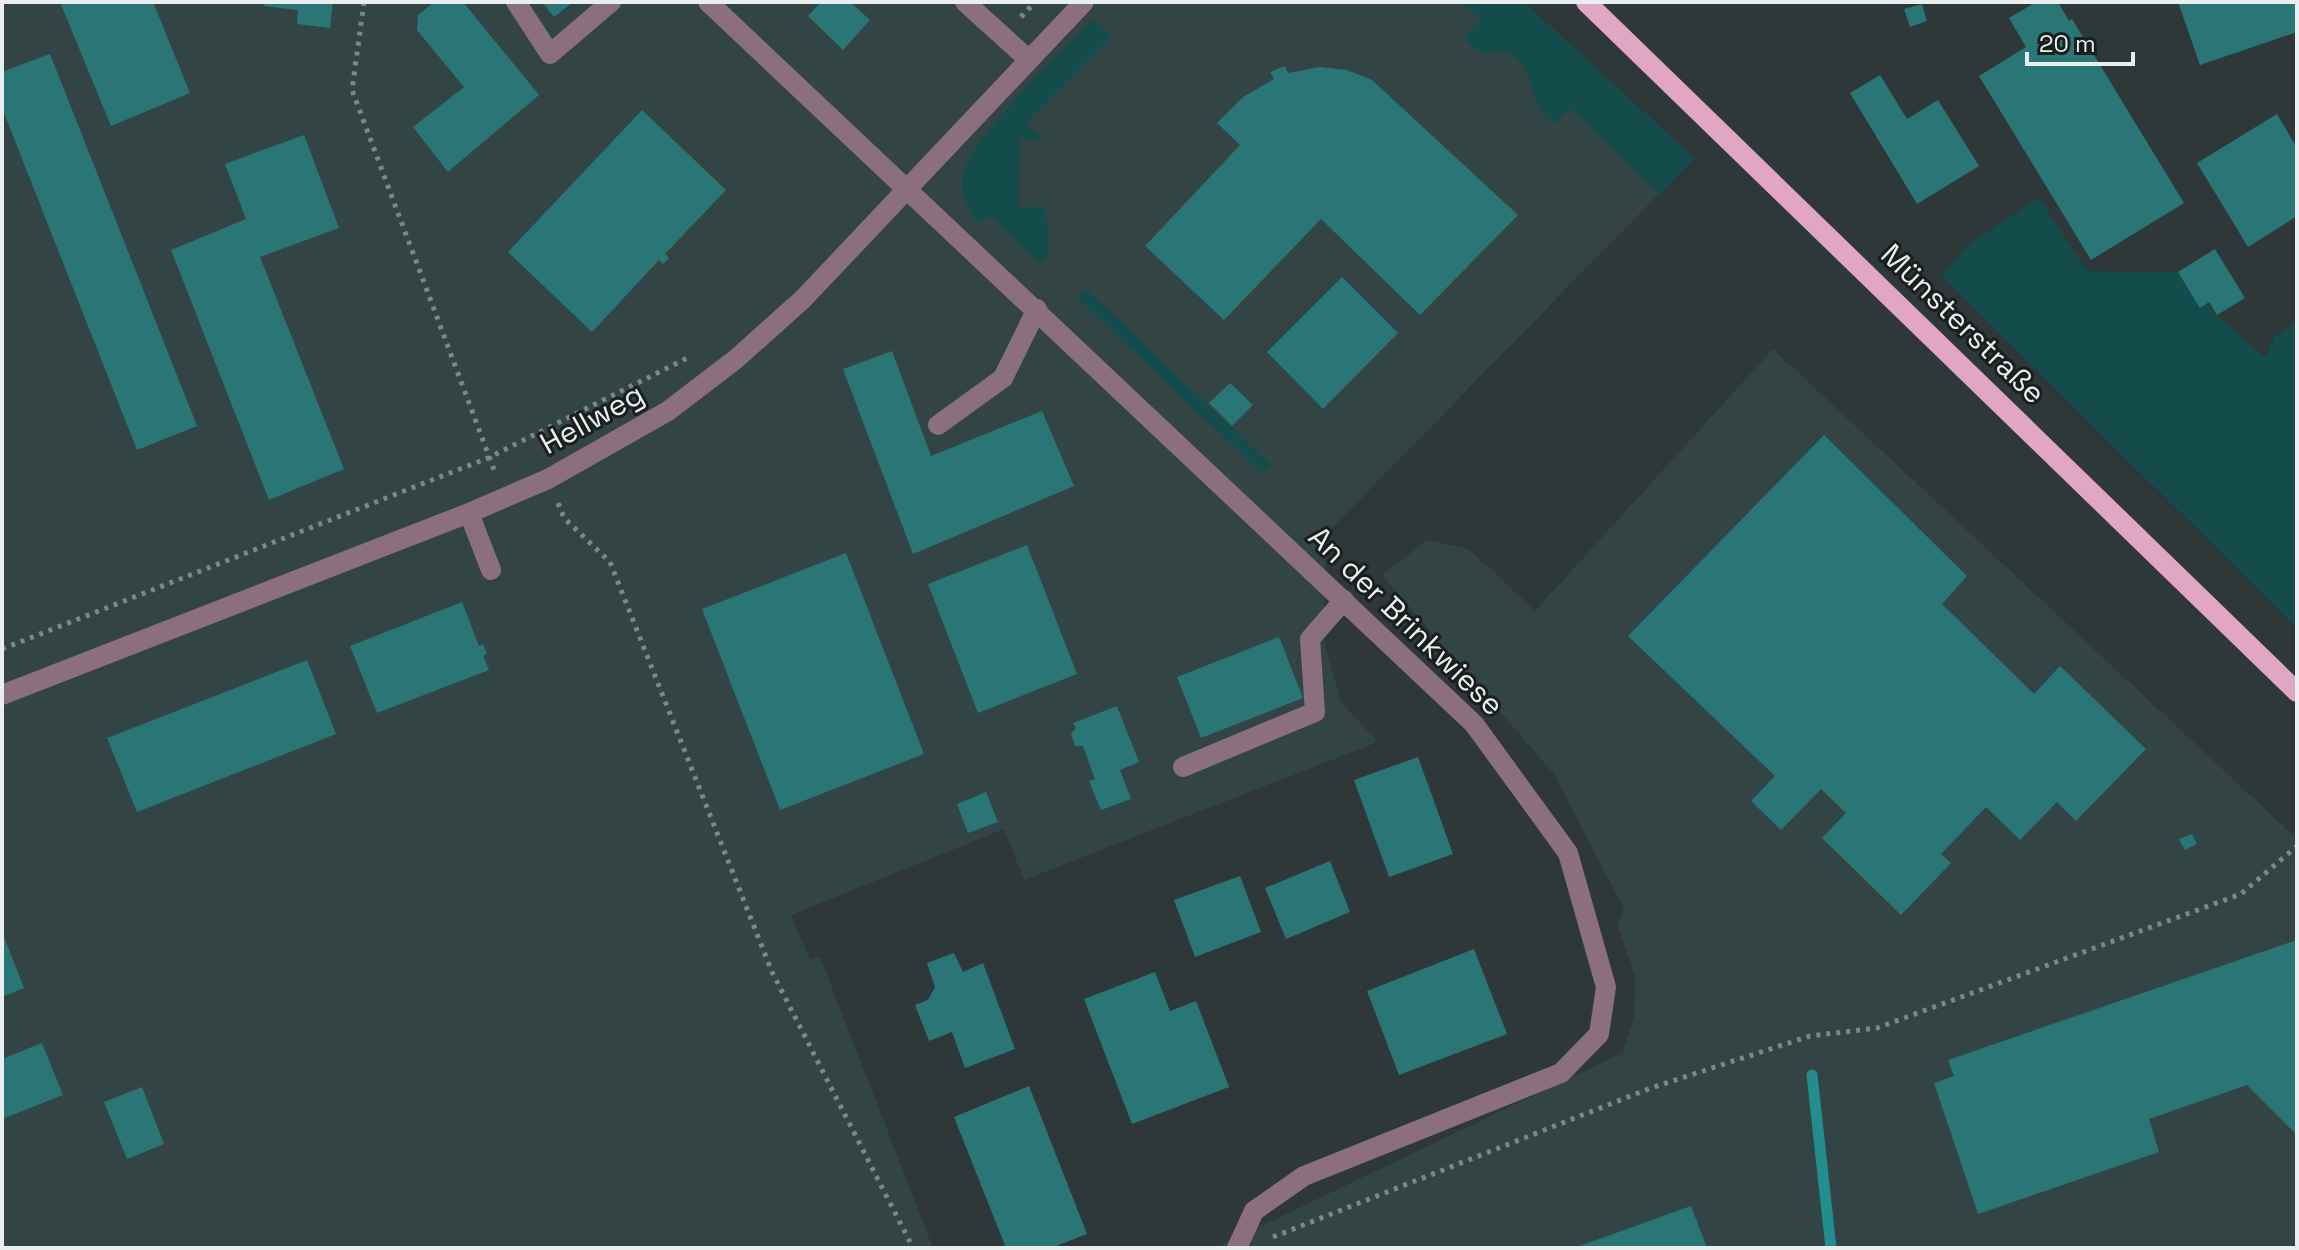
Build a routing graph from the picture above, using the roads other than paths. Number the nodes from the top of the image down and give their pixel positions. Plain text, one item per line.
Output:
1 (516, 2) edge
2 (611, 2) edge
3 (708, 2) edge
4 (965, 2) edge
5 (1084, 2) edge
6 (1586, 2) edge
7 (1029, 60) junction
8 (906, 189) junction
9 (1037, 309) junction
10 (938, 425) dead end
11 (469, 513) junction
12 (491, 570) dead end
13 (1344, 600) junction
14 (2297, 692) edge
15 (2, 695) edge
16 (1183, 767) dead end
17 (1237, 1248) edge

1 - 2 street
3 - 8 street, An der Brinkwiese
4 - 7 street
5 - 7 street, Hellweg
6 - 14 main road, Münsterstraße
7 - 8 street, Hellweg
8 - 9 street, An der Brinkwiese
8 - 11 street, Hellweg
9 - 10 street
9 - 13 street, An der Brinkwiese
11 - 12 street
11 - 15 street, Hellweg
13 - 16 street
13 - 17 street, An der Brinkwiese

